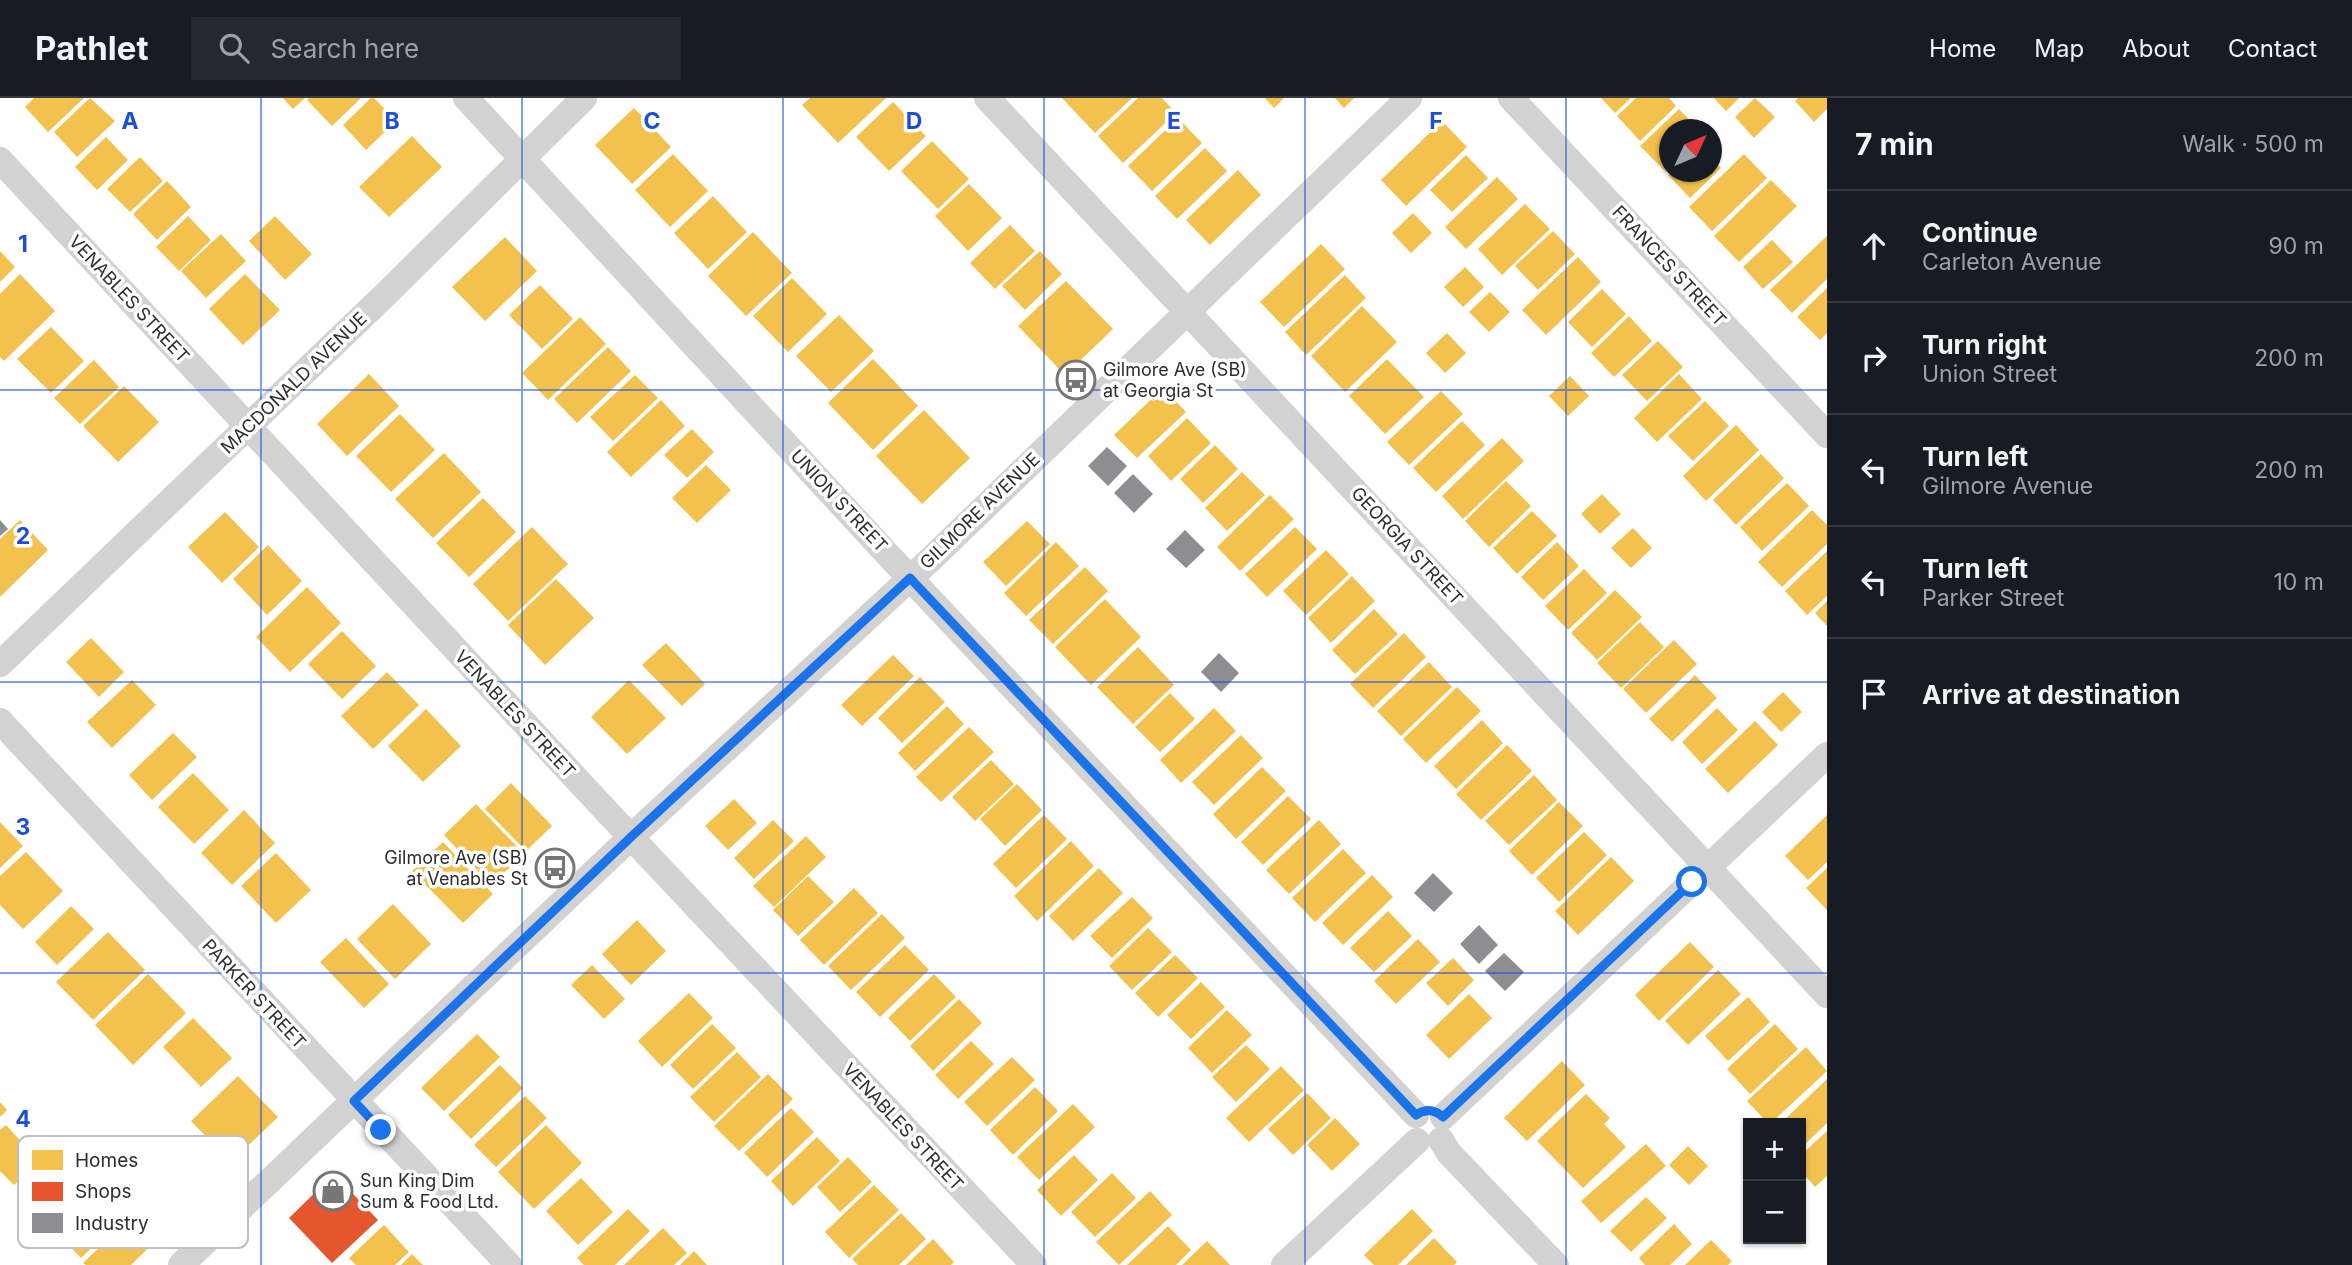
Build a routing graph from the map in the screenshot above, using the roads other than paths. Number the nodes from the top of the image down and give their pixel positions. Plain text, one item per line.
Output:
1 (466, 98) edge
2 (584, 98) edge
3 (987, 98) edge
4 (1409, 98) edge
5 (1511, 98) edge
6 (522, 158) junction
7 (0, 160) edge
8 (1187, 309) junction
9 (247, 427) junction
10 (1827, 435) edge
11 (910, 578) junction
12 (0, 664) edge
13 (0, 722) edge
14 (1827, 755) edge
15 (631, 837) junction
16 (1706, 868) junction
17 (1827, 995) edge
18 (354, 1101) junction
19 (1429, 1128) junction
20 (248, 1201) edge
21 (199, 1248) edge
22 (181, 1265) edge
23 (509, 1265) edge
24 (1034, 1265) edge
25 (1284, 1265) edge
26 (1556, 1265) edge

1 - 6 street, UNION STREET
2 - 6 street, MACDONALD AVENUE
3 - 8 street, GEORGIA STREET
4 - 8 street, GILMORE AVENUE
5 - 10 street, FRANCES STREET
6 - 9 street, MACDONALD AVENUE
6 - 11 street, UNION STREET
7 - 9 street, VENABLES STREET
8 - 11 street, GILMORE AVENUE
8 - 16 street, GEORGIA STREET
9 - 12 street, MACDONALD AVENUE
9 - 15 street, VENABLES STREET
11 - 15 street, GILMORE AVENUE
11 - 19 street, UNION STREET
13 - 18 street, PARKER STREET
14 - 16 street
15 - 18 street, GILMORE AVENUE
15 - 24 street, VENABLES STREET
16 - 17 street, GEORGIA STREET
16 - 19 street
18 - 20 street, GILMORE AVENUE
18 - 23 street, PARKER STREET
19 - 25 street
19 - 26 street, UNION STREET
21 - 22 street, GILMORE AVENUE

